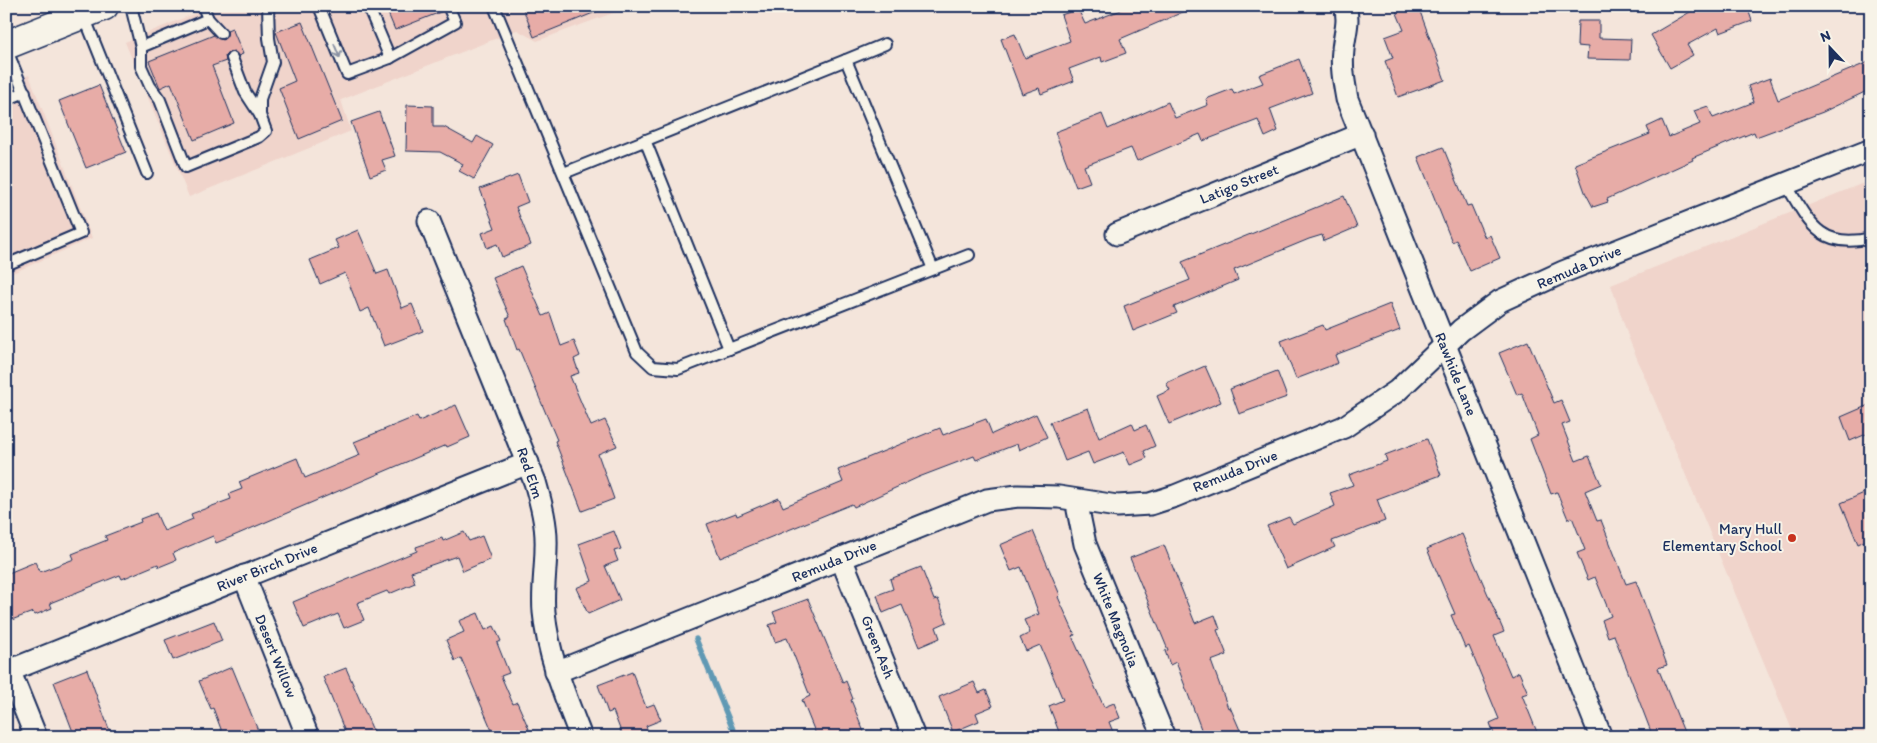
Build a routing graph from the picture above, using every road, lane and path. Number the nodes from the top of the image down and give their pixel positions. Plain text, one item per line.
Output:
1 (131, 6) edge
2 (203, 6) edge
3 (268, 6) edge
4 (319, 6) edge
5 (368, 6) edge
6 (448, 6) edge
7 (494, 6) edge
8 (1345, 6) edge
9 (94, 10) edge
10 (208, 19) junction
11 (221, 32) dead end
12 (885, 44) dead end
13 (6, 46) edge
14 (141, 47) junction
15 (232, 58) dead end
16 (390, 58) junction
17 (846, 60) junction
18 (25, 92) junction
19 (6, 100) edge
20 (260, 115) junction
21 (1362, 134) junction
22 (644, 140) junction
23 (1871, 150) edge
24 (147, 173) dead end
25 (564, 173) junction
26 (1786, 184) junction
27 (429, 221) dead end
28 (1117, 234) dead end
29 (1871, 238) edge
30 (969, 255) dead end
31 (6, 265) edge
32 (933, 269) junction
33 (1445, 347) junction
34 (729, 349) junction
35 (528, 463) junction
36 (1080, 501) junction
37 (842, 558) junction
38 (244, 576) junction
39 (8, 671) edge
40 (556, 672) junction
41 (36, 737) edge
42 (308, 737) edge
43 (581, 737) edge
44 (914, 737) edge
45 (1164, 737) edge
46 (1602, 737) edge

1 - 14 lane
2 - 10 lane
3 - 20 lane
4 -> 16 lane
5 - 16 lane
6 - 16 lane
7 - 25 lane
8 - 21 street, Rawhide Lane
9 - 13 main road
9 - 24 lane
10 - 11 lane
10 - 14 lane
12 - 17 lane
13 - 18 lane
14 - 20 lane
15 - 20 lane
17 - 22 lane
17 - 32 lane
18 - 19 lane
18 - 31 lane
21 - 28 street, Latigo Street
21 - 33 street, Rawhide Lane
22 - 25 lane
22 - 34 lane
23 - 26 street, Remuda Drive
25 - 34 lane
26 - 29 lane
26 - 33 street, Remuda Drive
27 - 35 street, Red Elm
30 - 32 lane
32 - 34 lane
33 - 36 street, Remuda Drive
33 - 46 street, Rawhide Lane
35 - 38 street, River Birch Drive
35 - 40 street, Red Elm
36 - 37 street, Remuda Drive
36 - 45 street, White Magnolia
37 - 40 street, Remuda Drive
37 - 44 street, Green Ash
38 - 39 street, River Birch Drive
38 - 42 street, Desert Willow
39 - 41 street
40 - 43 street, Red Elm

